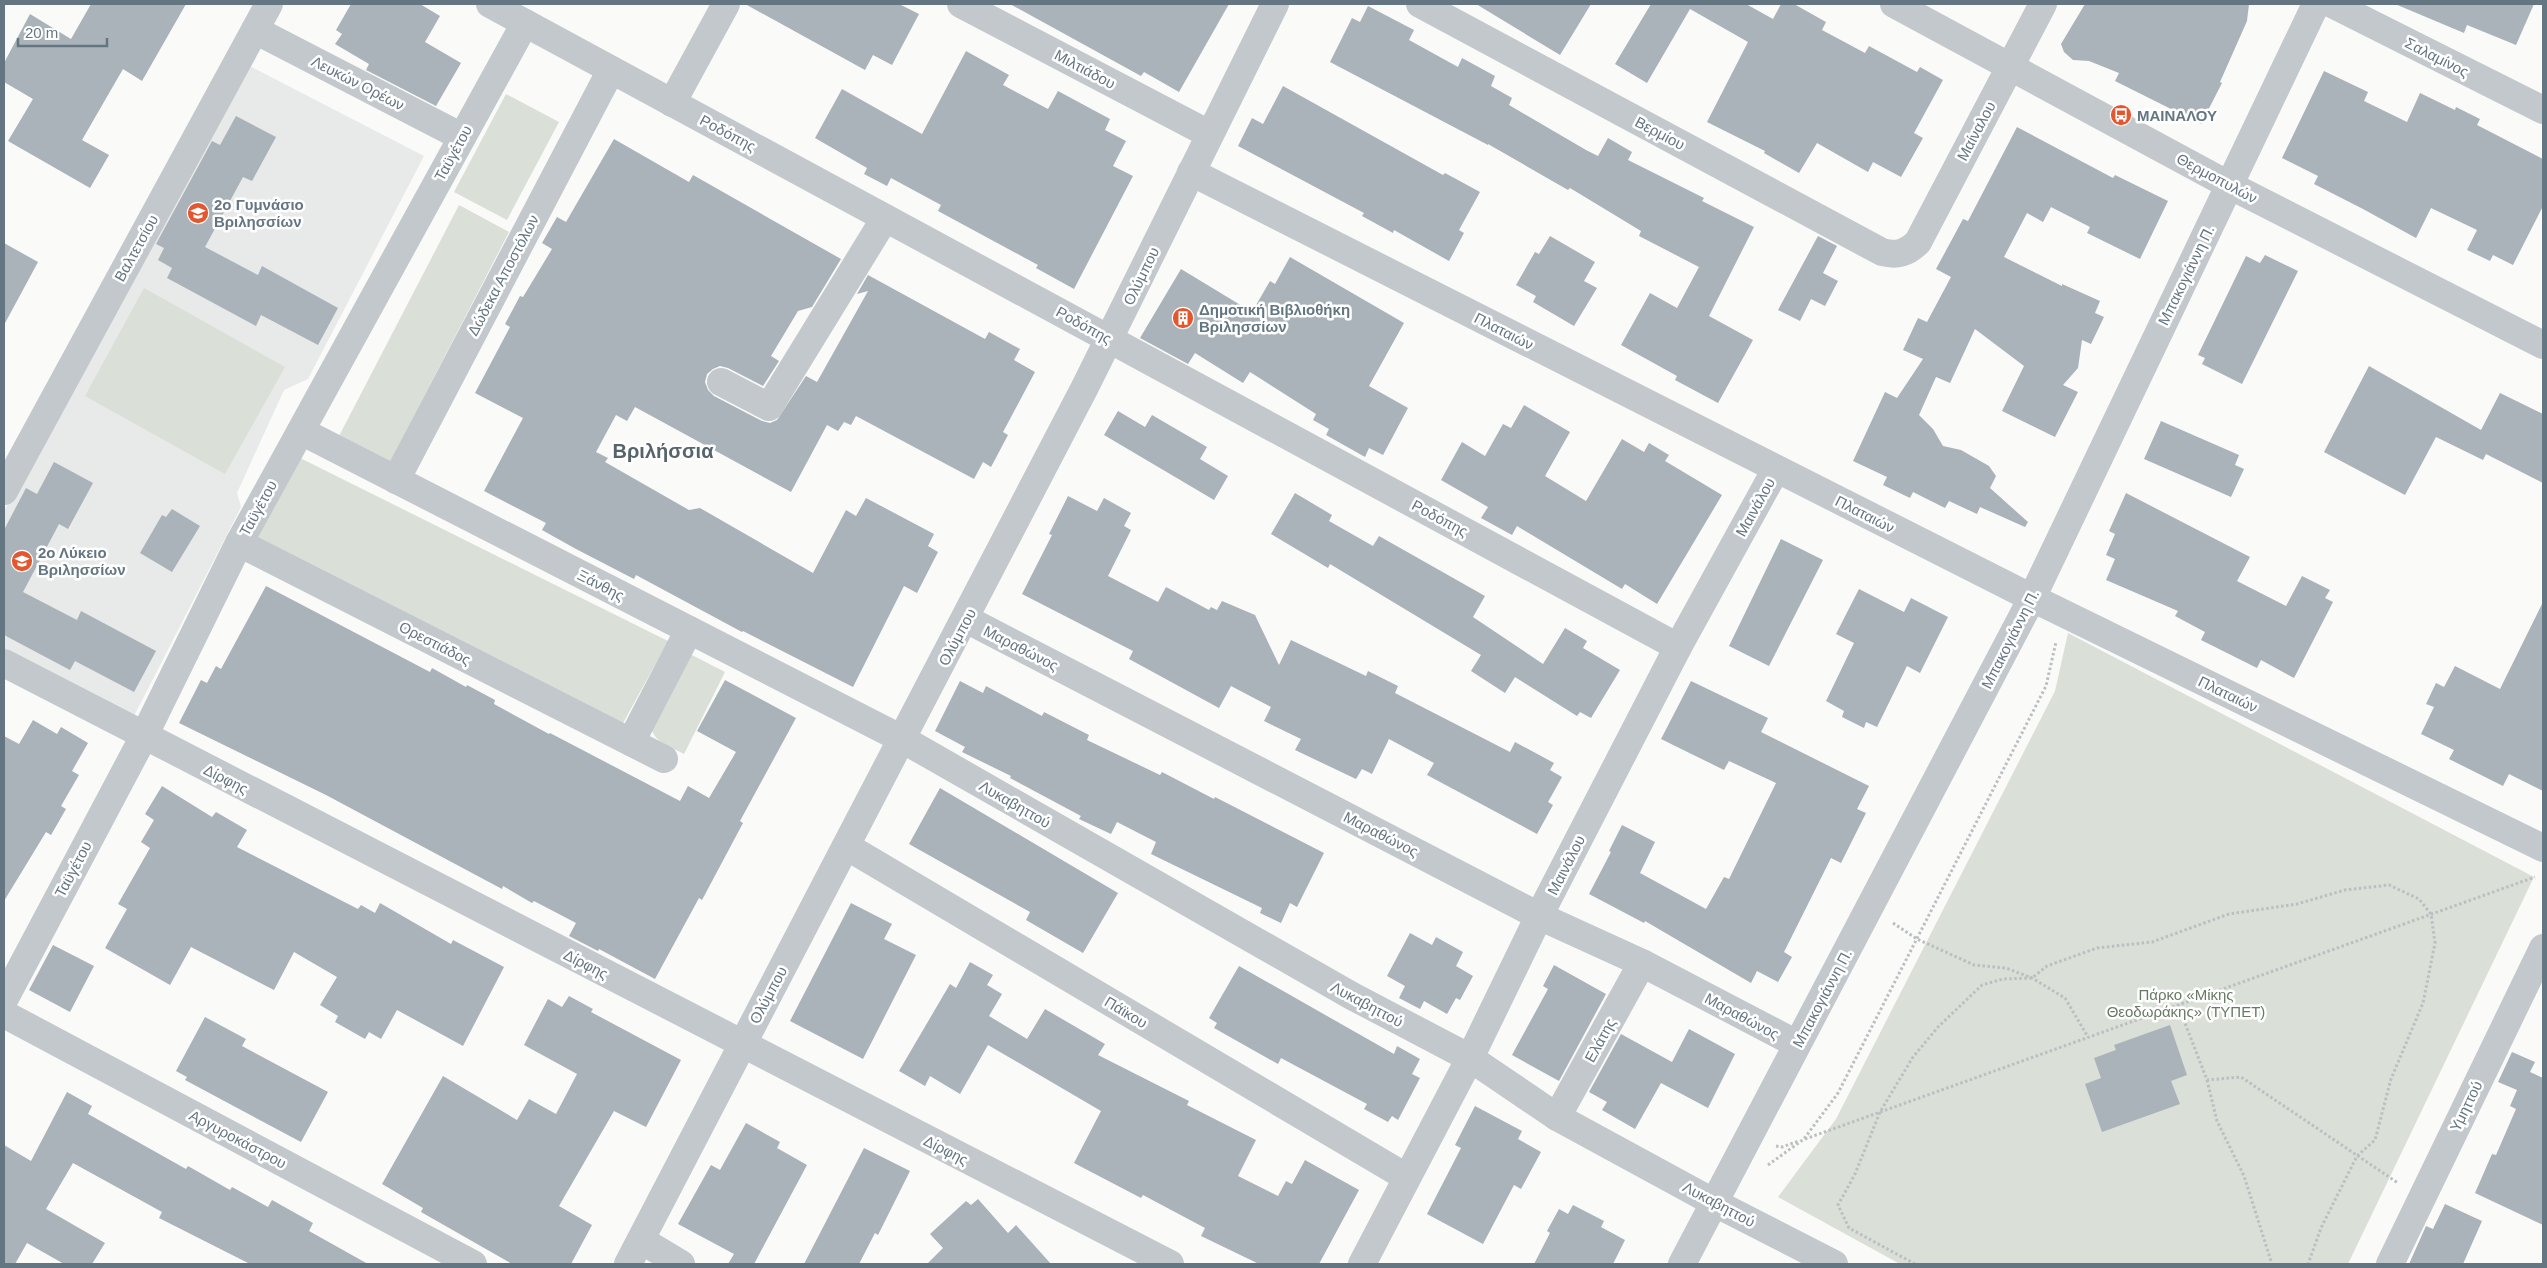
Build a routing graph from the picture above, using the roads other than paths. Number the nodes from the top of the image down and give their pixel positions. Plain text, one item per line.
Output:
1 (269, 4) edge
2 (492, 4) edge
3 (726, 4) edge
4 (961, 4) edge
5 (1275, 4) edge
6 (1420, 4) edge
7 (1894, 4) edge
8 (2043, 4) edge
9 (2316, 4) edge
10 (2332, 4) edge
11 (524, 23) junction
12 (255, 30) junction
13 (2010, 67) junction
14 (611, 70) junction
15 (672, 103) junction
16 (2543, 110) edge
17 (1209, 134) junction
18 (462, 137) junction
19 (1191, 172) junction
20 (2229, 185) junction
21 (885, 218) junction
22 (1903, 253) joint
23 (1110, 339) junction
24 (2543, 345) edge
25 (721, 382) dead end
26 (301, 431) junction
27 (1776, 469) junction
28 (396, 480) junction
29 (4, 491) edge
30 (239, 543) junction
31 (2032, 598) junction
32 (966, 619) junction
33 (689, 630) junction
34 (1678, 647) junction
35 (4, 663) edge
36 (144, 736) junction
37 (902, 739) junction
38 (631, 742) junction
39 (664, 759) dead end
40 (846, 846) junction
41 (2543, 848) edge
42 (1539, 916) junction
43 (2543, 948) edge
44 (1642, 963) junction
45 (4, 1000) edge
46 (4, 1014) edge
47 (1797, 1044) junction
48 (742, 1045) junction
49 (1470, 1058) junction
50 (1557, 1117) junction
51 (1406, 1178) junction
52 (1715, 1203) junction
53 (641, 1240) junction
54 (472, 1264) edge
55 (628, 1264) edge
56 (681, 1264) edge
57 (1170, 1264) edge
58 (1362, 1264) edge
59 (1682, 1264) edge
60 (1834, 1264) edge
61 (2390, 1264) edge

1 - 12 street, Βαλτετσίου
2 - 11 street, Ροδόπης
3 - 15 street
4 - 17 street, Μιλτιάδου
5 - 17 street, Ολύμπου
6 - 22 street, Βερμίου
7 - 13 street, Θερμοπυλών
8 - 13 street, Μαίναλου
9 - 20 street, Μπακογιάννη Π.
10 - 16 street, Σαλαμίνος
11 - 14 street, Ροδόπης
11 - 18 street, Ταϋγέτου
12 - 18 street, Λευκών Ορέων
12 - 29 street, Βαλτετσίου
13 - 20 street, Θερμοπυλών
13 - 22 street, Μαίναλου
14 - 15 street, Ροδόπης
14 - 28 street, Δώδεκα Αποστόλων
15 - 21 street, Ροδόπης
17 - 19 street, Ολύμπου
18 - 26 street, Ταϋγέτου
19 - 23 street, Ολύμπου
19 - 27 street, Πλαταιών
20 - 24 street, Θερμοπυλών
20 - 31 street, Μπακογιάννη Π.
21 - 23 street, Ροδόπης
21 - 25 street
23 - 32 street, Ολύμπου
23 - 34 street, Ροδόπης
26 - 28 street, Ξάνθης
26 - 30 street, Ταϋγέτου
27 - 31 street, Πλαταιών
27 - 34 street, Μαινάλου
28 - 33 street, Ξάνθης
30 - 36 street, Ταϋγέτου
30 - 38 street, Ορεστιάδος
31 - 41 street, Πλαταιών
31 - 47 street, Μπακογιάννη Π.
32 - 37 street, Ολύμπου
32 - 42 street, Μαραθώνος
33 - 37 street, Ξάνθης
33 - 38 street
34 - 42 street, Μαινάλου
35 - 36 street, Δίρφης
36 - 45 street, Ταϋγέτου
36 - 48 street, Δίρφης
37 - 40 street, Ολύμπου
37 - 49 street, Λυκαβηττού
38 - 39 street, Ορεστιάδος
40 - 48 street, Ολύμπου
40 - 51 street, Πάϊκου
42 - 44 street, Μαραθώνος
42 - 49 street, Μαινάλου
43 - 61 street, Υμηττού
44 - 47 street, Μαραθώνος
44 - 50 street, Ελάτης
46 - 54 street, Αργυροκάστρου
47 - 52 street, Μπακογιάννη Π.
48 - 53 street, Ολύμπου
48 - 57 street, Δίρφης
49 - 50 street, Λυκαβηττού
49 - 51 street, Μαινάλου
50 - 52 street, Λυκαβηττού
51 - 58 street, Μαινάλου
52 - 59 street, Μπακογιάννη Π.
52 - 60 street, Λυκαβηττού
53 - 55 street, Ολύμπου
53 - 56 street

